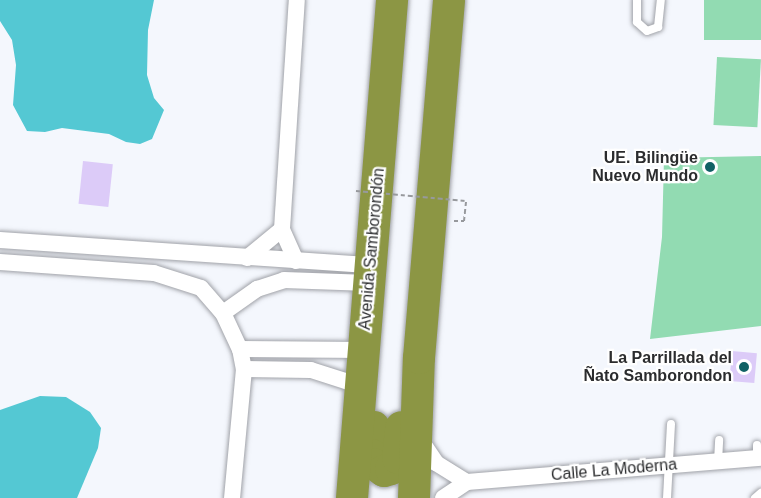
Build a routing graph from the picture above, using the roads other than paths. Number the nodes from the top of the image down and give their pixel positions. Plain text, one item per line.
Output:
1 (297, 0) edge
2 (392, 0) edge
3 (449, 0) edge
4 (637, 0) edge
5 (661, 0) edge
6 (379, 156) junction
7 (282, 229) junction
8 (0, 240) edge
9 (247, 258) junction
10 (296, 261) junction
11 (0, 262) edge
12 (370, 274) junction
13 (223, 313) junction
14 (240, 349) junction
15 (317, 350) junction
16 (364, 350) junction
17 (419, 358) junction
18 (244, 369) junction
19 (317, 371) junction
20 (361, 386) junction
21 (671, 424) dead end
22 (417, 432) junction
23 (719, 440) dead end
24 (758, 454) edge
25 (718, 462) junction
26 (668, 466) junction
27 (467, 482) junction
28 (761, 493) edge
29 (232, 498) edge
30 (352, 498) edge
31 (414, 498) edge
32 (443, 498) edge
33 (667, 498) edge
34 (755, 498) edge

1 - 7 street
2 - 6 highway, Avenida Samborondón
3 - 17 highway
4 - 5 lane
6 - 12 highway, Avenida Samborondón
6 - 17 highway
7 - 9 street
7 - 10 street
8 - 9 street
9 - 10 street
10 - 12 street
11 - 13 street
12 - 13 street
12 - 16 highway, Avenida Samborondón
13 - 14 street
14 - 15 street
14 - 18 street
15 - 16 street
15 - 19 street
16 - 20 highway, Avenida Samborondón
17 - 22 highway
18 - 19 street
18 - 29 street
19 - 20 street
20 - 30 highway, Avenida Samborondón
21 - 26 lane
22 - 27 street
22 - 31 highway
23 - 25 lane
24 - 25 street, Calle La Moderna
25 - 26 street, Calle La Moderna
26 - 27 street, Calle La Moderna
26 - 33 lane
27 - 32 street, Calle La Moderna
28 - 34 lane

